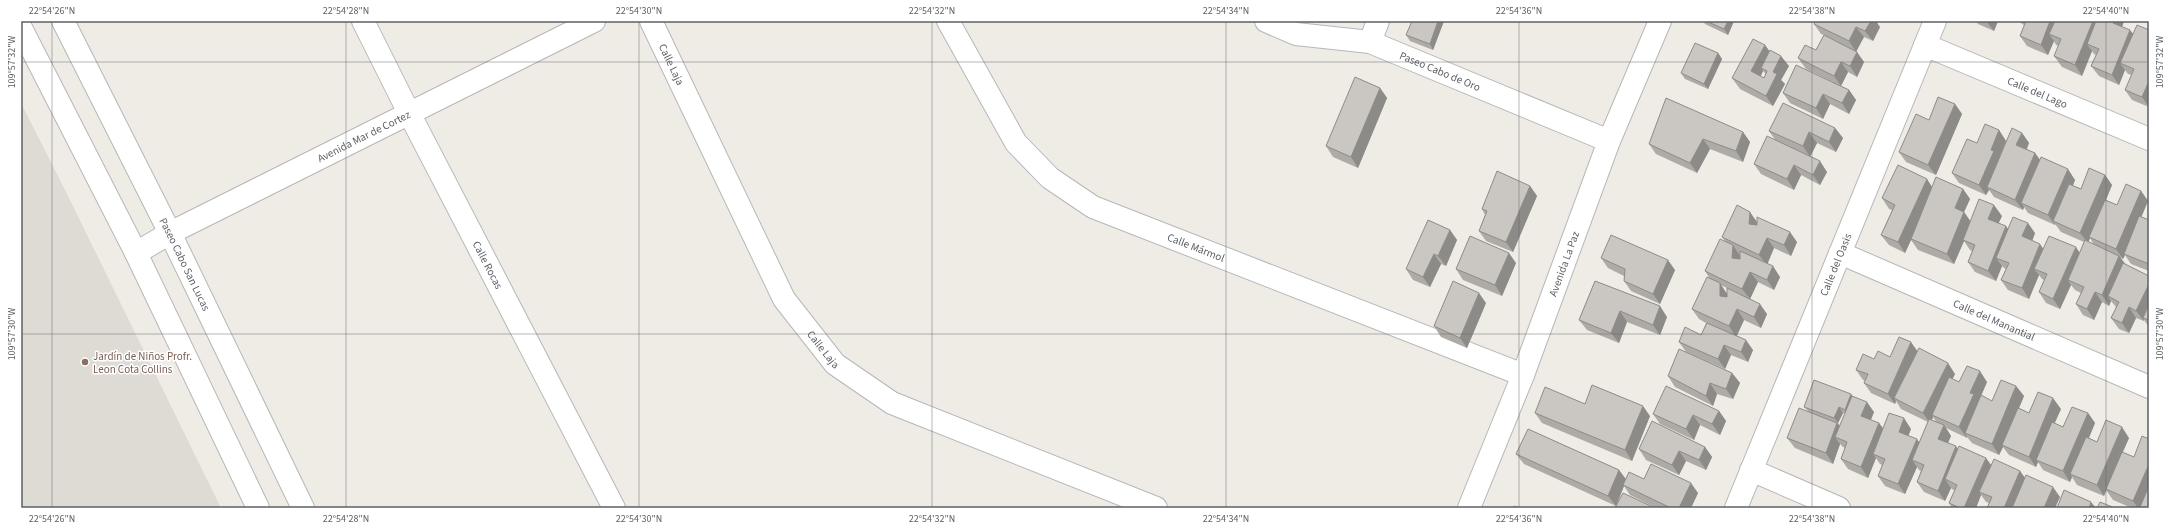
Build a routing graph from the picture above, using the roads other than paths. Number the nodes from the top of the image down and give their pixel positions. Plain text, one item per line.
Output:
1 (63, 21) edge
2 (363, 21) edge
3 (594, 21) edge
4 (651, 21) edge
5 (948, 21) edge
6 (1266, 21) edge
7 (1378, 21) edge
8 (1660, 21) edge
9 (1935, 21) edge
10 (21, 28) edge
11 (1370, 42) junction
12 (1926, 45) junction
13 (409, 113) junction
14 (2149, 139) edge
15 (1609, 141) junction
16 (170, 233) junction
17 (136, 253) junction
18 (1840, 253) junction
19 (1523, 376) junction
20 (2149, 387) edge
21 (1751, 470) junction
22 (258, 508) edge
23 (304, 508) edge
24 (614, 508) edge
25 (1156, 508) edge
26 (1469, 508) edge
27 (1736, 508) edge
28 (1839, 508) edge

1 - 16 street, Paseo Cabo San Lucas
2 - 13 street, Calle Rocas
3 - 13 street, Avenida Mar de Cortez
4 - 25 street, Calle Laja
5 - 19 street, Calle Mármol
6 - 11 street, Paseo Cabo de Oro
7 - 11 street
8 - 15 street, Avenida La Paz
9 - 12 street, Calle del Oasis
10 - 17 street
11 - 15 street, Paseo Cabo de Oro
12 - 14 street, Calle del Lago
12 - 18 street, Calle del Oasis
13 - 16 street, Avenida Mar de Cortez
13 - 24 street, Calle Rocas
15 - 19 street, Avenida La Paz
16 - 17 street, Avenida Mar de Cortez
16 - 23 street, Paseo Cabo San Lucas
17 - 22 street
18 - 20 street, Calle del Manantial
18 - 21 street, Calle del Oasis
19 - 26 street, Avenida La Paz
21 - 27 street, Calle del Oasis
21 - 28 street

